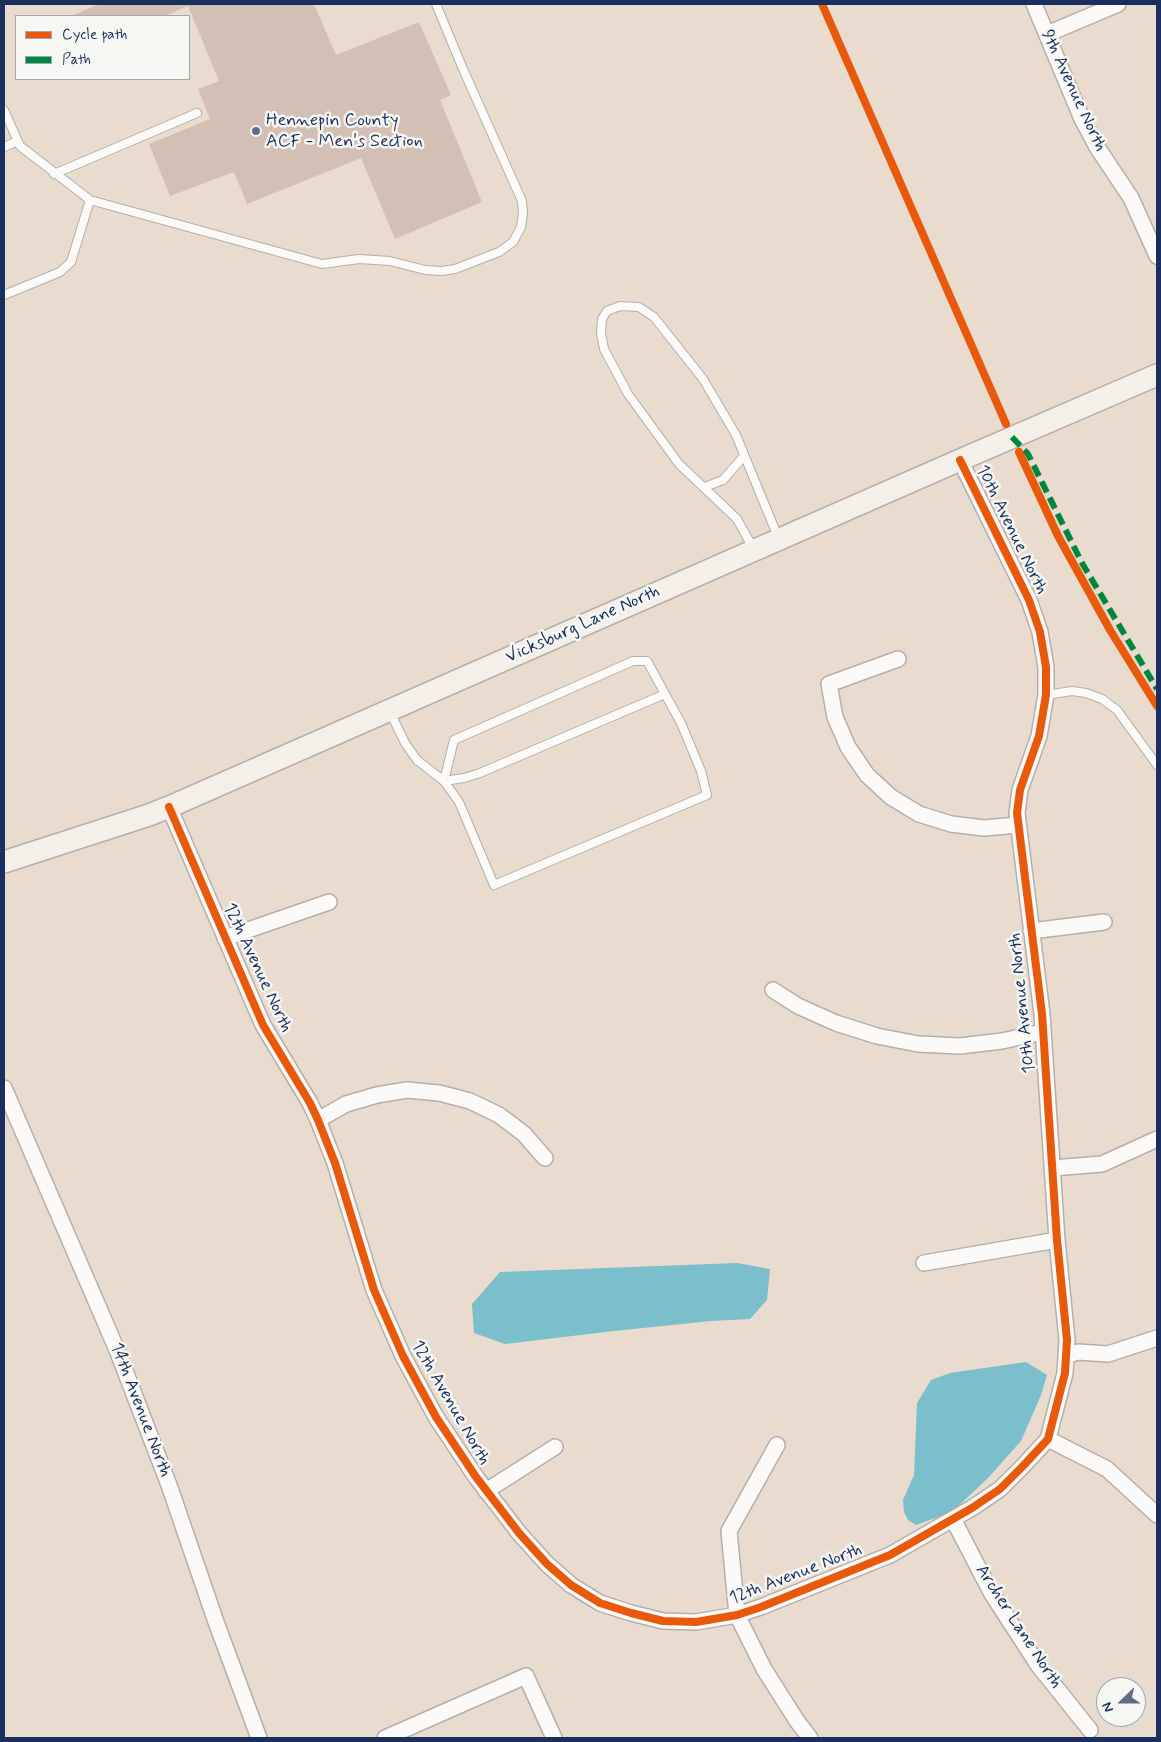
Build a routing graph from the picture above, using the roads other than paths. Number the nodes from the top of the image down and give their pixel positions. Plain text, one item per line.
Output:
1 (436, 4) edge
2 (1034, 4) edge
3 (1118, 4) edge
4 (1047, 34) junction
5 (4, 110) edge
6 (196, 113) dead end
7 (18, 141) junction
8 (4, 147) edge
9 (54, 174) junction
10 (90, 200) junction
11 (1157, 256) edge
12 (4, 295) edge
13 (1157, 375) edge
14 (744, 456) junction
15 (960, 460) junction
16 (705, 487) junction
17 (778, 539) junction
18 (754, 550) junction
19 (898, 659) dead end
20 (665, 694) junction
21 (1046, 695) junction
22 (389, 710) junction
23 (1157, 765) edge
24 (444, 781) junction
25 (169, 807) junction
26 (1017, 825) junction
27 (4, 862) edge
28 (329, 902) dead end
29 (1104, 922) dead end
30 (1031, 931) junction
31 (225, 938) junction
32 (773, 990) dead end
33 (1042, 1032) junction
34 (4, 1088) edge
35 (318, 1120) junction
36 (1157, 1138) edge
37 (544, 1158) dead end
38 (1053, 1168) junction
39 (1057, 1240) junction
40 (924, 1263) dead end
41 (1157, 1338) edge
42 (1066, 1356) junction
43 (1048, 1439) junction
44 (777, 1445) dead end
45 (555, 1447) dead end
46 (486, 1492) junction
47 (1157, 1515) edge
48 (953, 1519) junction
49 (737, 1615) junction
50 (1090, 1730) dead end
51 (259, 1738) edge
52 (384, 1738) edge
53 (554, 1738) edge
54 (810, 1738) edge

1 - 10 lane
2 - 4 street, 9th Avenue North
3 - 4 street
4 - 11 street, 9th Avenue North
5 - 7 lane
6 - 9 lane
7 - 8 lane
7 - 9 lane
9 - 10 lane
10 - 12 lane
13 - 15 main road, Vicksburg Lane North
14 - 16 lane
14 - 16 lane
14 - 17 lane
15 - 17 main road, Vicksburg Lane North
15 - 21 street, 10th Avenue North
16 - 18 lane
17 - 18 main road, Vicksburg Lane North
18 - 22 main road, Vicksburg Lane North
19 - 26 street
20 - 24 lane
20 - 24 lane
20 - 24 lane
21 - 23 lane
21 - 26 street, 10th Avenue North
22 - 24 lane
22 - 25 main road, Vicksburg Lane North
25 - 27 main road, Vicksburg Lane North
25 - 31 street, 12th Avenue North
26 - 30 street, 10th Avenue North
28 - 31 street
29 - 30 street
30 - 33 street, 10th Avenue North
31 - 35 street, 12th Avenue North
32 - 33 street
33 - 38 street, 10th Avenue North
34 - 51 street, 14th Avenue North
35 - 37 street
35 - 46 street, 12th Avenue North
36 - 38 street
38 - 39 street, 10th Avenue North
39 - 40 street
39 - 42 street, 10th Avenue North
41 - 42 street
42 - 43 street, 10th Avenue North
43 - 47 street
43 - 48 street, 10th Avenue North
44 - 49 street
45 - 46 street
46 - 49 street, 12th Avenue North
48 - 49 street, 12th Avenue North
48 - 50 street, Archer Lane North
49 - 54 street
52 - 53 street

